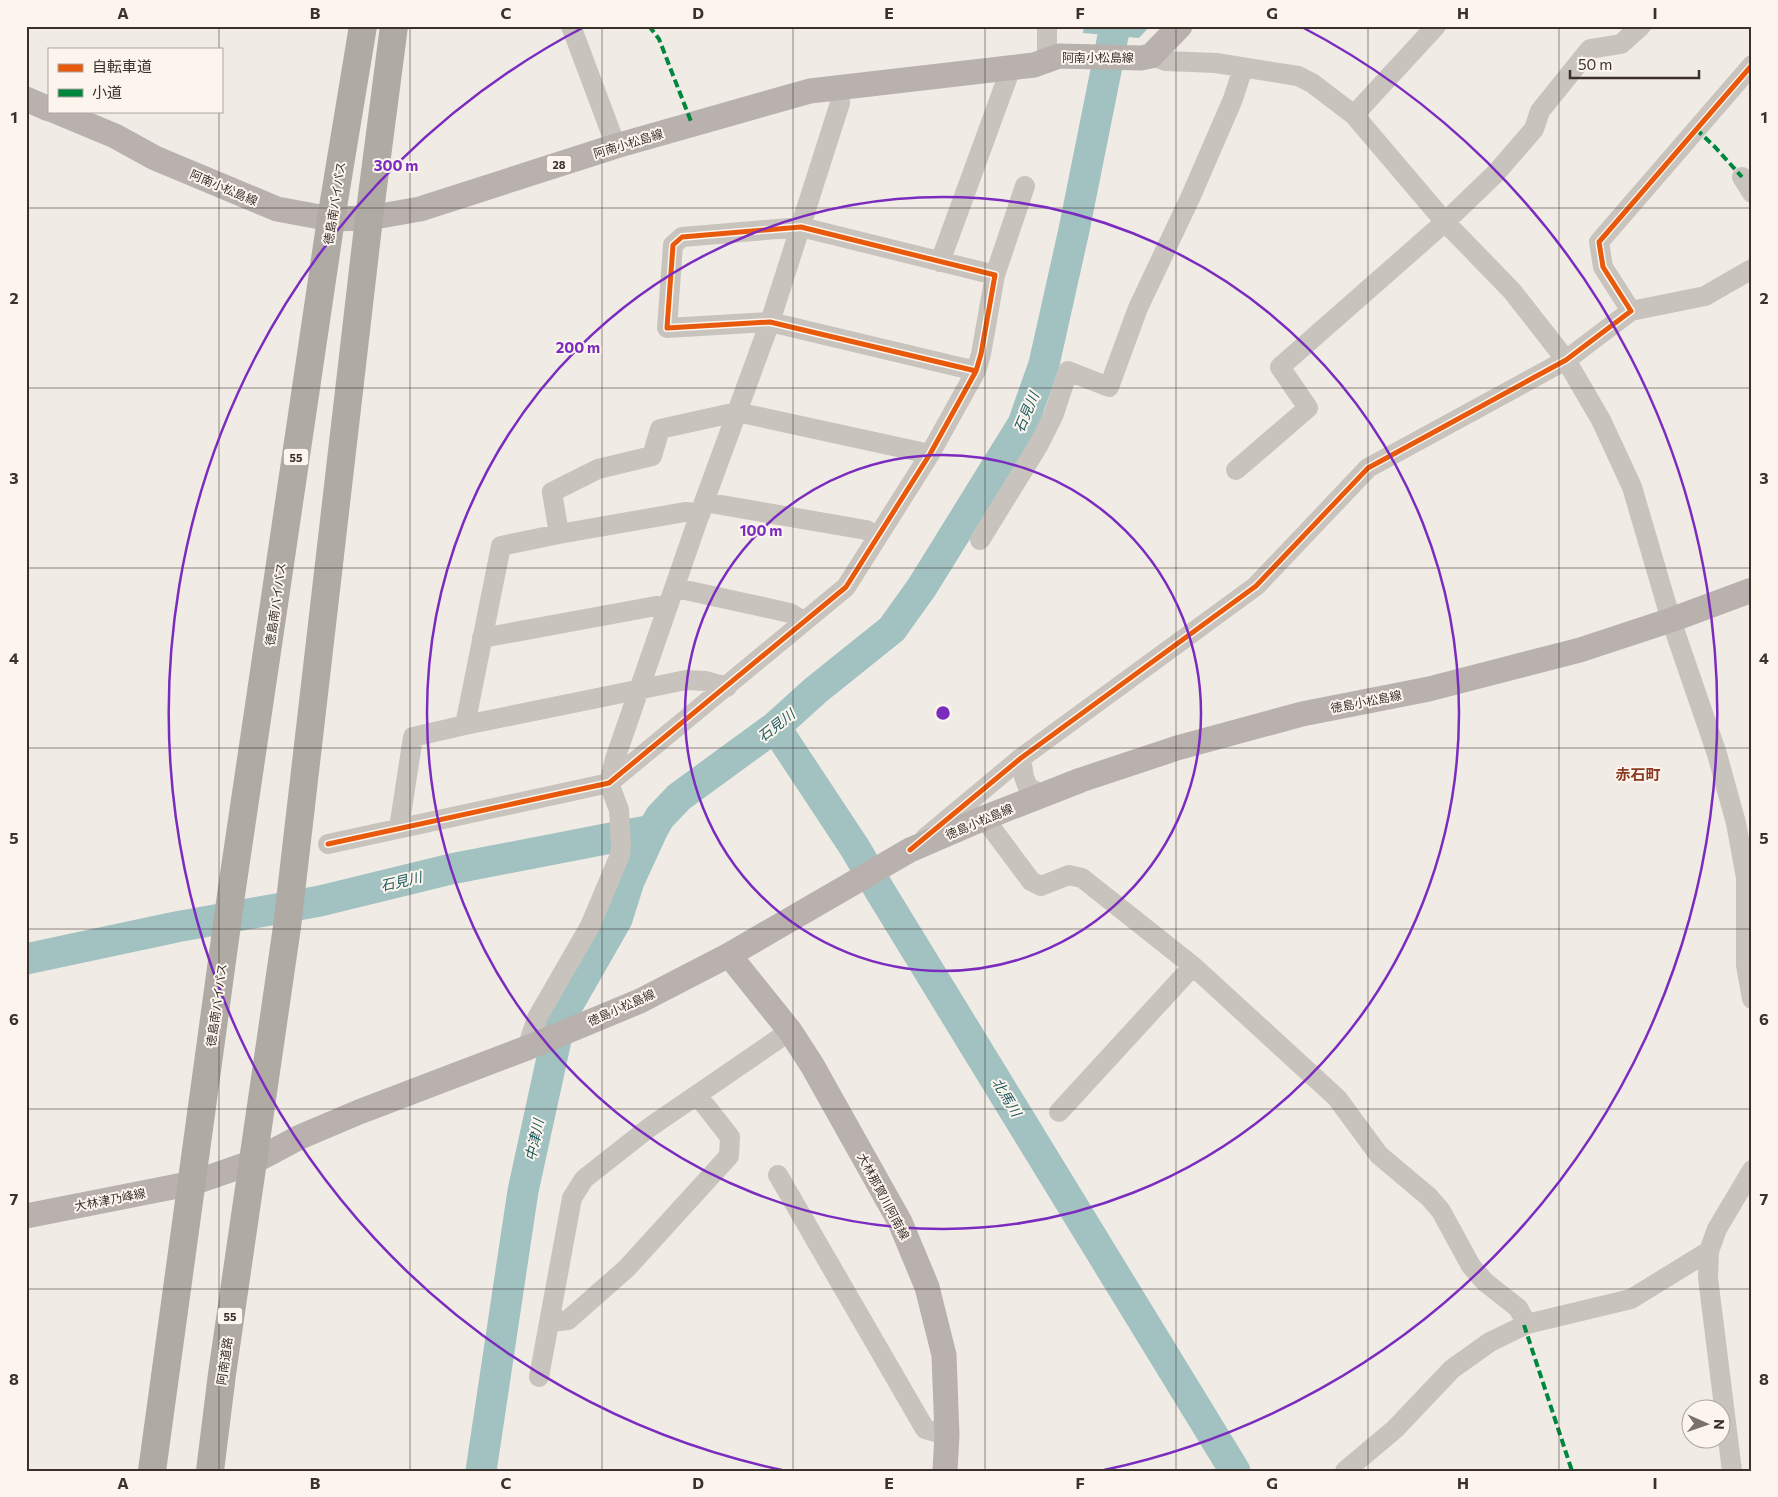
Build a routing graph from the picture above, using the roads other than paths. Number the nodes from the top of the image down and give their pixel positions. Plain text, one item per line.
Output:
1 (363, 26) edge
2 (394, 26) edge
3 (571, 26) edge
4 (1047, 26) edge
5 (1180, 26) edge
6 (1436, 26) edge
7 (1641, 26) edge
8 (1146, 57) junction
9 (1047, 60) junction
10 (1752, 65) edge
11 (1008, 68) junction
12 (1243, 68) junction
13 (839, 87) junction
14 (26, 99) edge
15 (48, 109) edge
16 (57, 112) edge
17 (1354, 115) junction
18 (616, 146) junction
19 (1024, 186) dead end
20 (369, 218) junction
21 (331, 219) junction
22 (1445, 222) junction
23 (801, 227) junction
24 (940, 262) junction
25 (1752, 269) edge
26 (995, 275) junction
27 (1631, 311) junction
28 (770, 322) junction
29 (1566, 360) junction
30 (976, 371) junction
31 (737, 412) junction
32 (930, 454) junction
33 (1236, 470) dead end
34 (702, 508) junction
35 (559, 534) junction
36 (878, 536) junction
37 (980, 540) dead end
38 (1752, 590) edge
39 (672, 597) junction
40 (1672, 620) junction
41 (803, 621) junction
42 (482, 638) junction
43 (727, 687) junction
44 (638, 691) junction
45 (465, 725) junction
46 (1022, 758) junction
47 (609, 783) junction
48 (1042, 795) junction
49 (984, 818) junction
50 (399, 828) junction
51 (328, 844) dead end
52 (910, 850) junction
53 (729, 955) junction
54 (1193, 966) junction
55 (1752, 998) edge
56 (790, 1030) junction
57 (537, 1044) junction
58 (697, 1095) junction
59 (1059, 1112) dead end
60 (253, 1162) junction
61 (1752, 1170) edge
62 (778, 1176) dead end
63 (193, 1183) junction
64 (26, 1216) edge
65 (1709, 1251) junction
66 (550, 1322) junction
67 (1527, 1324) junction
68 (539, 1377) dead end
69 (947, 1435) junction
70 (152, 1471) edge
71 (210, 1471) edge
72 (945, 1471) edge
73 (1345, 1471) edge
74 (1732, 1471) edge

1 - 21 highway, 徳島南バイパス / 55
2 - 20 highway, 55
3 - 18 street
4 - 9 street
5 - 8 main road, 阿南小松島線
6 - 17 street
7 - 22 street
8 - 9 main road, 阿南小松島線 / 28
8 - 12 street
9 - 11 main road, 阿南小松島線 / 28
10 - 27 street
11 - 13 main road, 阿南小松島線 / 28
11 - 24 street
12 - 17 street
12 - 37 street
13 - 18 main road, 阿南小松島線 / 28
13 - 23 street
14 - 15 main road
16 - 21 main road, 阿南小松島線 / 28
17 - 22 street
18 - 20 main road, 阿南小松島線 / 28
19 - 26 street
20 - 21 main road, 阿南小松島線 / 28
20 - 60 highway, 55
21 - 63 highway, 徳島南バイパス / 55
22 - 29 street
22 - 33 street
23 - 24 street
23 - 28 street
23 - 28 street
24 - 26 street
25 - 27 street
26 - 30 street
27 - 29 street
28 - 30 street
28 - 31 street
29 - 40 street
29 - 46 street
30 - 32 street
31 - 32 street
31 - 34 street
31 - 35 street
32 - 36 street
34 - 35 street
34 - 36 street
34 - 39 street
35 - 42 street
36 - 41 street
38 - 40 main road, 徳島小松島線
39 - 41 street
39 - 42 street
39 - 44 street
40 - 48 main road, 徳島小松島線
40 - 55 street
41 - 43 street
42 - 45 street
43 - 44 street
43 - 47 street
44 - 45 street
44 - 47 street
45 - 50 street
46 - 48 street
46 - 52 street
47 - 50 street
47 - 57 street
48 - 49 main road, 徳島小松島線
49 - 52 main road, 徳島小松島線
49 - 54 street
50 - 51 street
52 - 53 main road, 徳島小松島線
53 - 56 main road, 大林那賀川阿南線
53 - 57 main road, 徳島小松島線
54 - 59 street
54 - 67 street
56 - 58 street
56 - 69 main road, 大林那賀川阿南線
57 - 60 main road, 徳島小松島線
58 - 66 street
58 - 66 street
60 - 63 main road, 徳島小松島線
60 - 71 highway, 阿南道路 / 55
61 - 65 street
62 - 69 street
63 - 64 main road, 大林津乃峰線
63 - 70 highway, 55
65 - 67 street
65 - 74 street
66 - 68 street
67 - 73 street
69 - 72 main road, 大林那賀川阿南線

